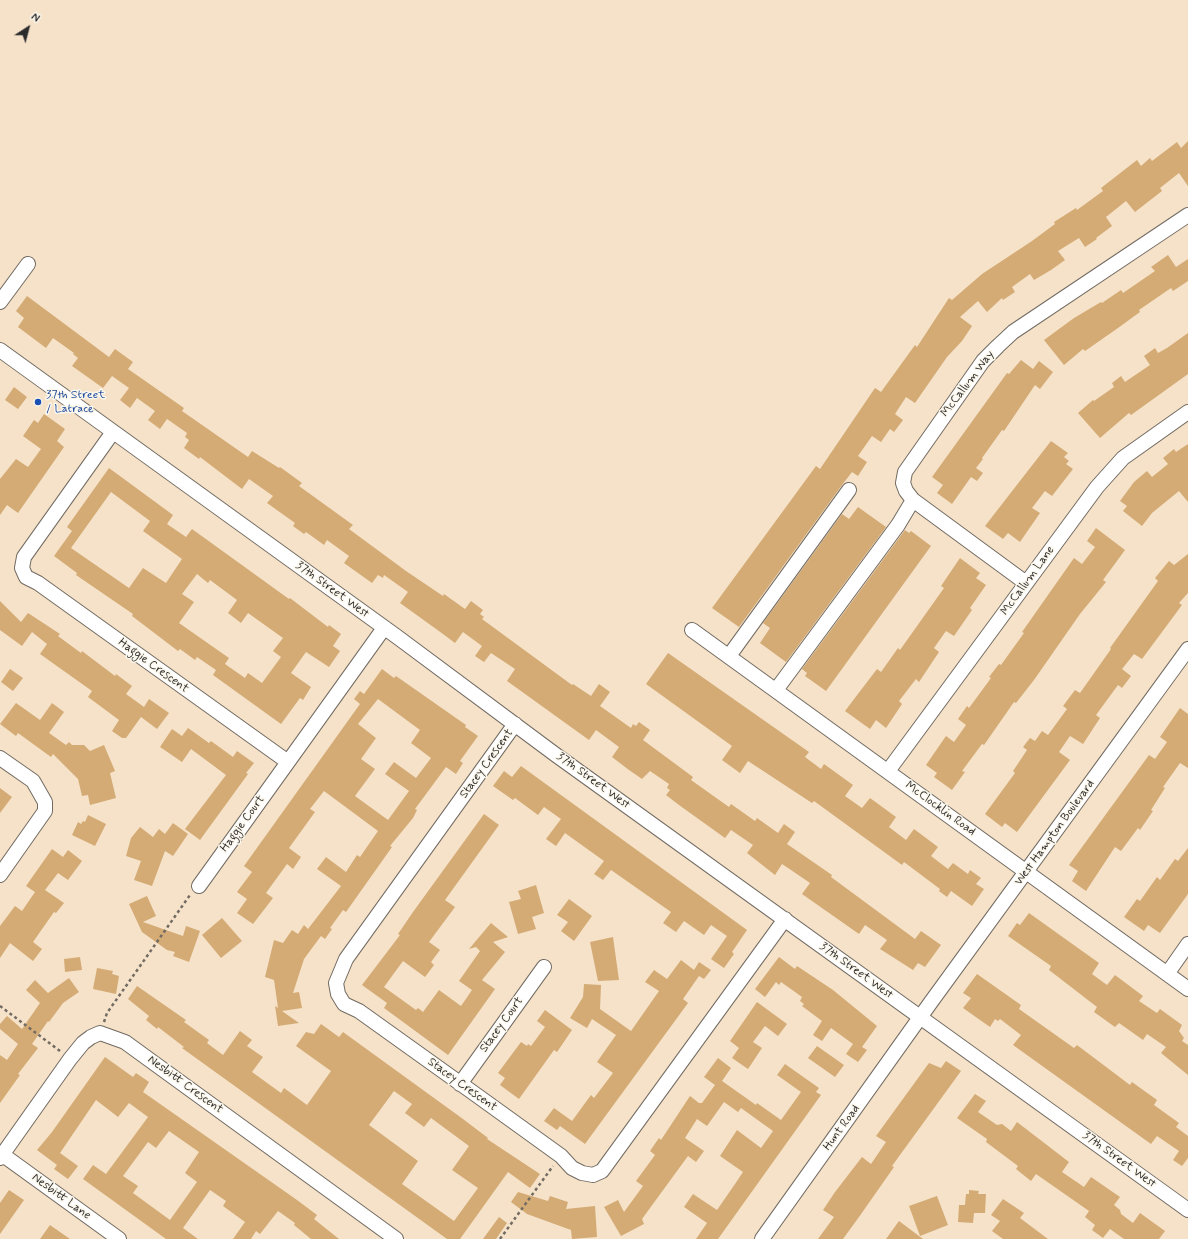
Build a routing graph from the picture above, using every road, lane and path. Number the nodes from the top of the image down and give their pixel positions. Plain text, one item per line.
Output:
1 (1188, 214) edge
2 (28, 264) dead end
3 (0, 302) edge
4 (0, 350) edge
5 (1188, 412) edge
6 (113, 432) junction
7 (849, 490) dead end
8 (913, 500) junction
9 (1026, 583) junction
10 (384, 628) junction
11 (692, 630) dead end
12 (1188, 649) edge
13 (729, 656) junction
14 (776, 690) junction
15 (515, 724) junction
16 (0, 758) edge
17 (288, 762) junction
18 (888, 771) junction
19 (1026, 871) junction
20 (0, 875) edge
21 (199, 886) dead end
22 (183, 906) dead end
23 (785, 919) junction
24 (1188, 944) edge
25 (544, 967) dead end
26 (1167, 974) junction
27 (1188, 989) edge
28 (0, 1006) edge
29 (107, 1013) dead end
30 (921, 1017) junction
31 (61, 1051) dead end
32 (460, 1084) junction
33 (1, 1156) edge
34 (552, 1166) dead end
35 (1188, 1210) edge
36 (119, 1239) edge
37 (396, 1239) edge
38 (500, 1239) edge
39 (762, 1239) edge

1 - 8 street, McCallum Way
2 - 3 street
4 - 6 street, 37th Street West
5 - 9 street, McCallum Lane
6 - 10 street, 37th Street West
6 - 17 street, Haggie Crescent
7 - 13 street
8 - 9 street, McCallum Way
8 - 14 street
9 - 18 street, McCallum Lane
10 - 15 street, 37th Street West
10 - 17 street
11 - 13 street, McClocklin Road
12 - 19 street, West Hampton Boulevard
13 - 14 street, McClocklin Road
14 - 18 street, McClocklin Road
15 - 23 street, 37th Street West
15 - 32 street, Stacey Crescent
16 - 20 street
17 - 21 street, Haggie Court
18 - 19 street, McClocklin Road
19 - 26 street, McClocklin Road
19 - 30 street, West Hampton Boulevard
22 - 29 path
23 - 30 street, 37th Street West
23 - 32 street, Stacey Crescent
24 - 26 street
25 - 32 street, Stacey Court
26 - 27 street, McClocklin Road
28 - 31 path
30 - 35 street, 37th Street West
30 - 39 street, Hunt Road
33 - 36 street, Nesbitt Lane
33 - 37 street, Nesbitt Crescent
34 - 38 path

